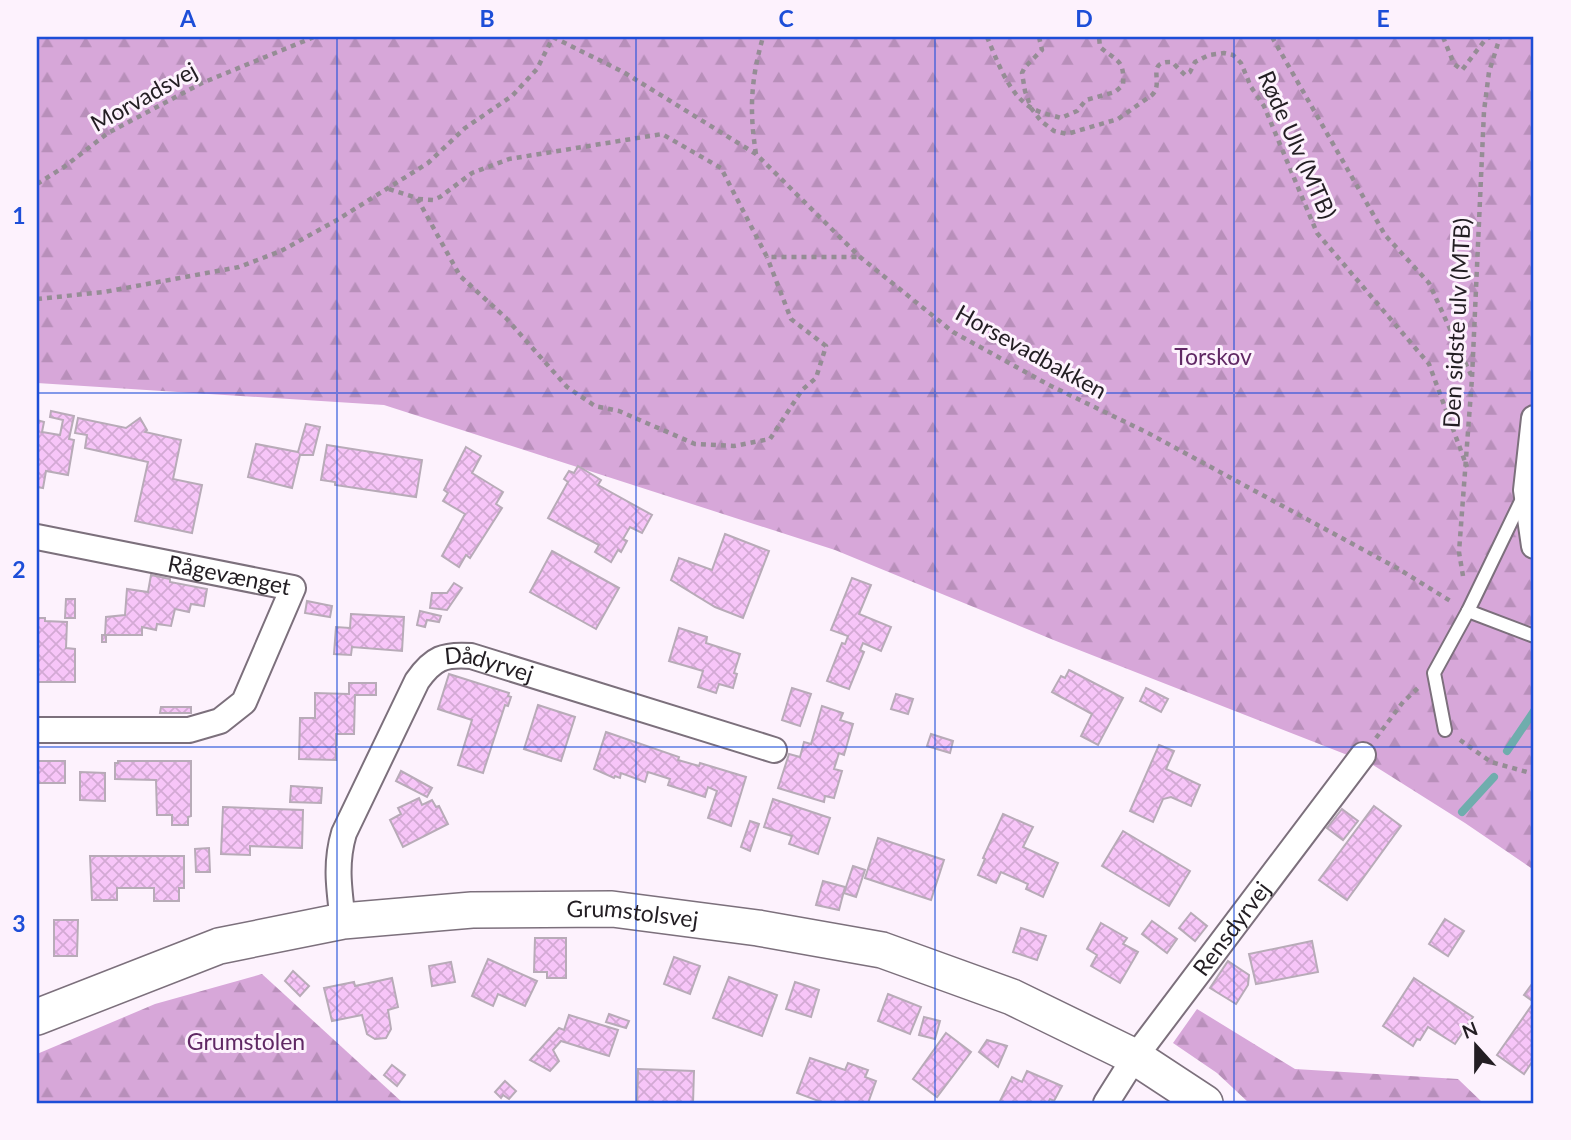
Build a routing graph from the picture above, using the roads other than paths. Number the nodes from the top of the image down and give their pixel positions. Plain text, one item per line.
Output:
1 (1534, 418) edge
2 (1526, 490) junction
3 (37, 537) edge
4 (1534, 546) edge
5 (1468, 611) junction
6 (1534, 636) edge
7 (37, 730) edge
8 (1445, 730) road end
9 (774, 750) dead end
10 (1363, 755) road end
11 (343, 921) junction
12 (37, 1017) edge
13 (1135, 1057) junction
14 (1106, 1103) edge
15 (1205, 1103) edge

1 - 2 street
2 - 4 street
2 - 5 lane
3 - 7 street, Rågevænget
5 - 6 lane
5 - 8 lane
9 - 11 street, Dådyrvej
10 - 13 street, Rensdyrvej
11 - 12 street, Grumstolsvej
11 - 13 street, Grumstolsvej
13 - 14 street, Rensdyrvej
13 - 15 street, Grumstolsvej

